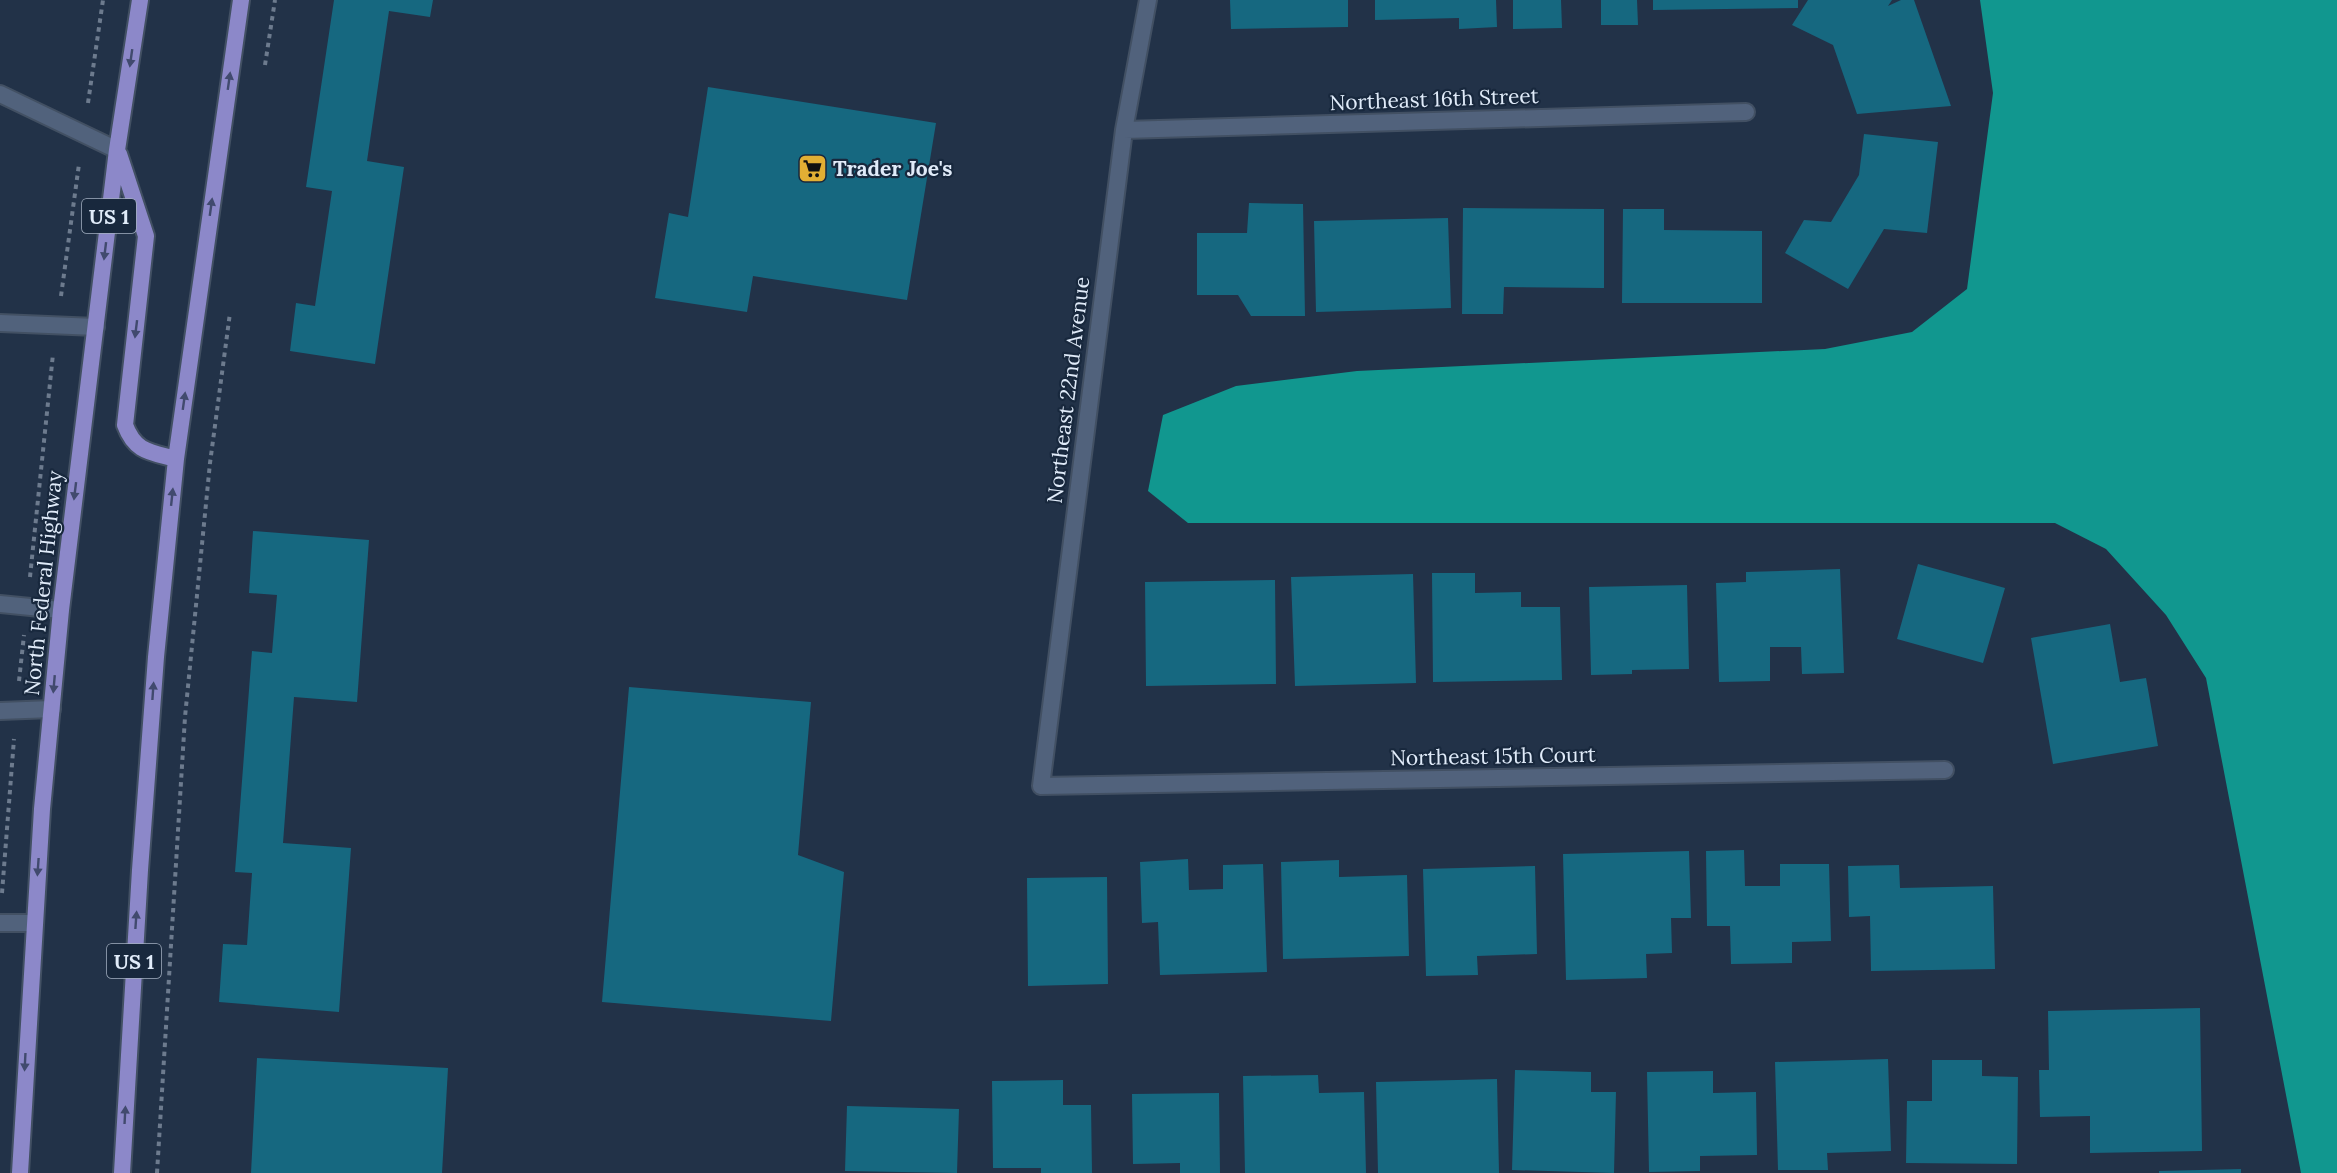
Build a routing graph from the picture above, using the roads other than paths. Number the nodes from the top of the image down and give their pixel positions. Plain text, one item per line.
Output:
1 (140, 0) edge
2 (241, 0) edge
3 (1148, 0) edge
4 (0, 94) edge
5 (1746, 112) dead end
6 (1124, 130) junction
7 (117, 150) junction
8 (0, 323) edge
9 (96, 327) junction
10 (176, 459) junction
11 (0, 604) edge
12 (61, 610) junction
13 (52, 709) junction
14 (8, 710) edge
15 (1945, 770) dead end
16 (1041, 786) joint
17 (0, 923) edge
18 (34, 923) junction
19 (20, 1173) edge
20 (122, 1173) edge

1 -> 7 main road, North Federal Highway / US 1
10 -> 2 main road, US 1
3 - 6 street, Northeast 22nd Avenue
4 - 7 street
5 - 6 street, Northeast 16th Street
6 - 16 street, Northeast 22nd Avenue
7 -> 9 main road, North Federal Highway / US 1
7 -> 10 main road
8 - 9 street
9 -> 12 main road, North Federal Highway / US 1
20 -> 10 main road, US 1
11 - 12 street
12 -> 13 main road, North Federal Highway / US 1
13 - 14 street
13 -> 18 main road, North Federal Highway / US 1
15 - 16 street, Northeast 15th Court
17 - 18 street
18 -> 19 main road, North Federal Highway / US 1

